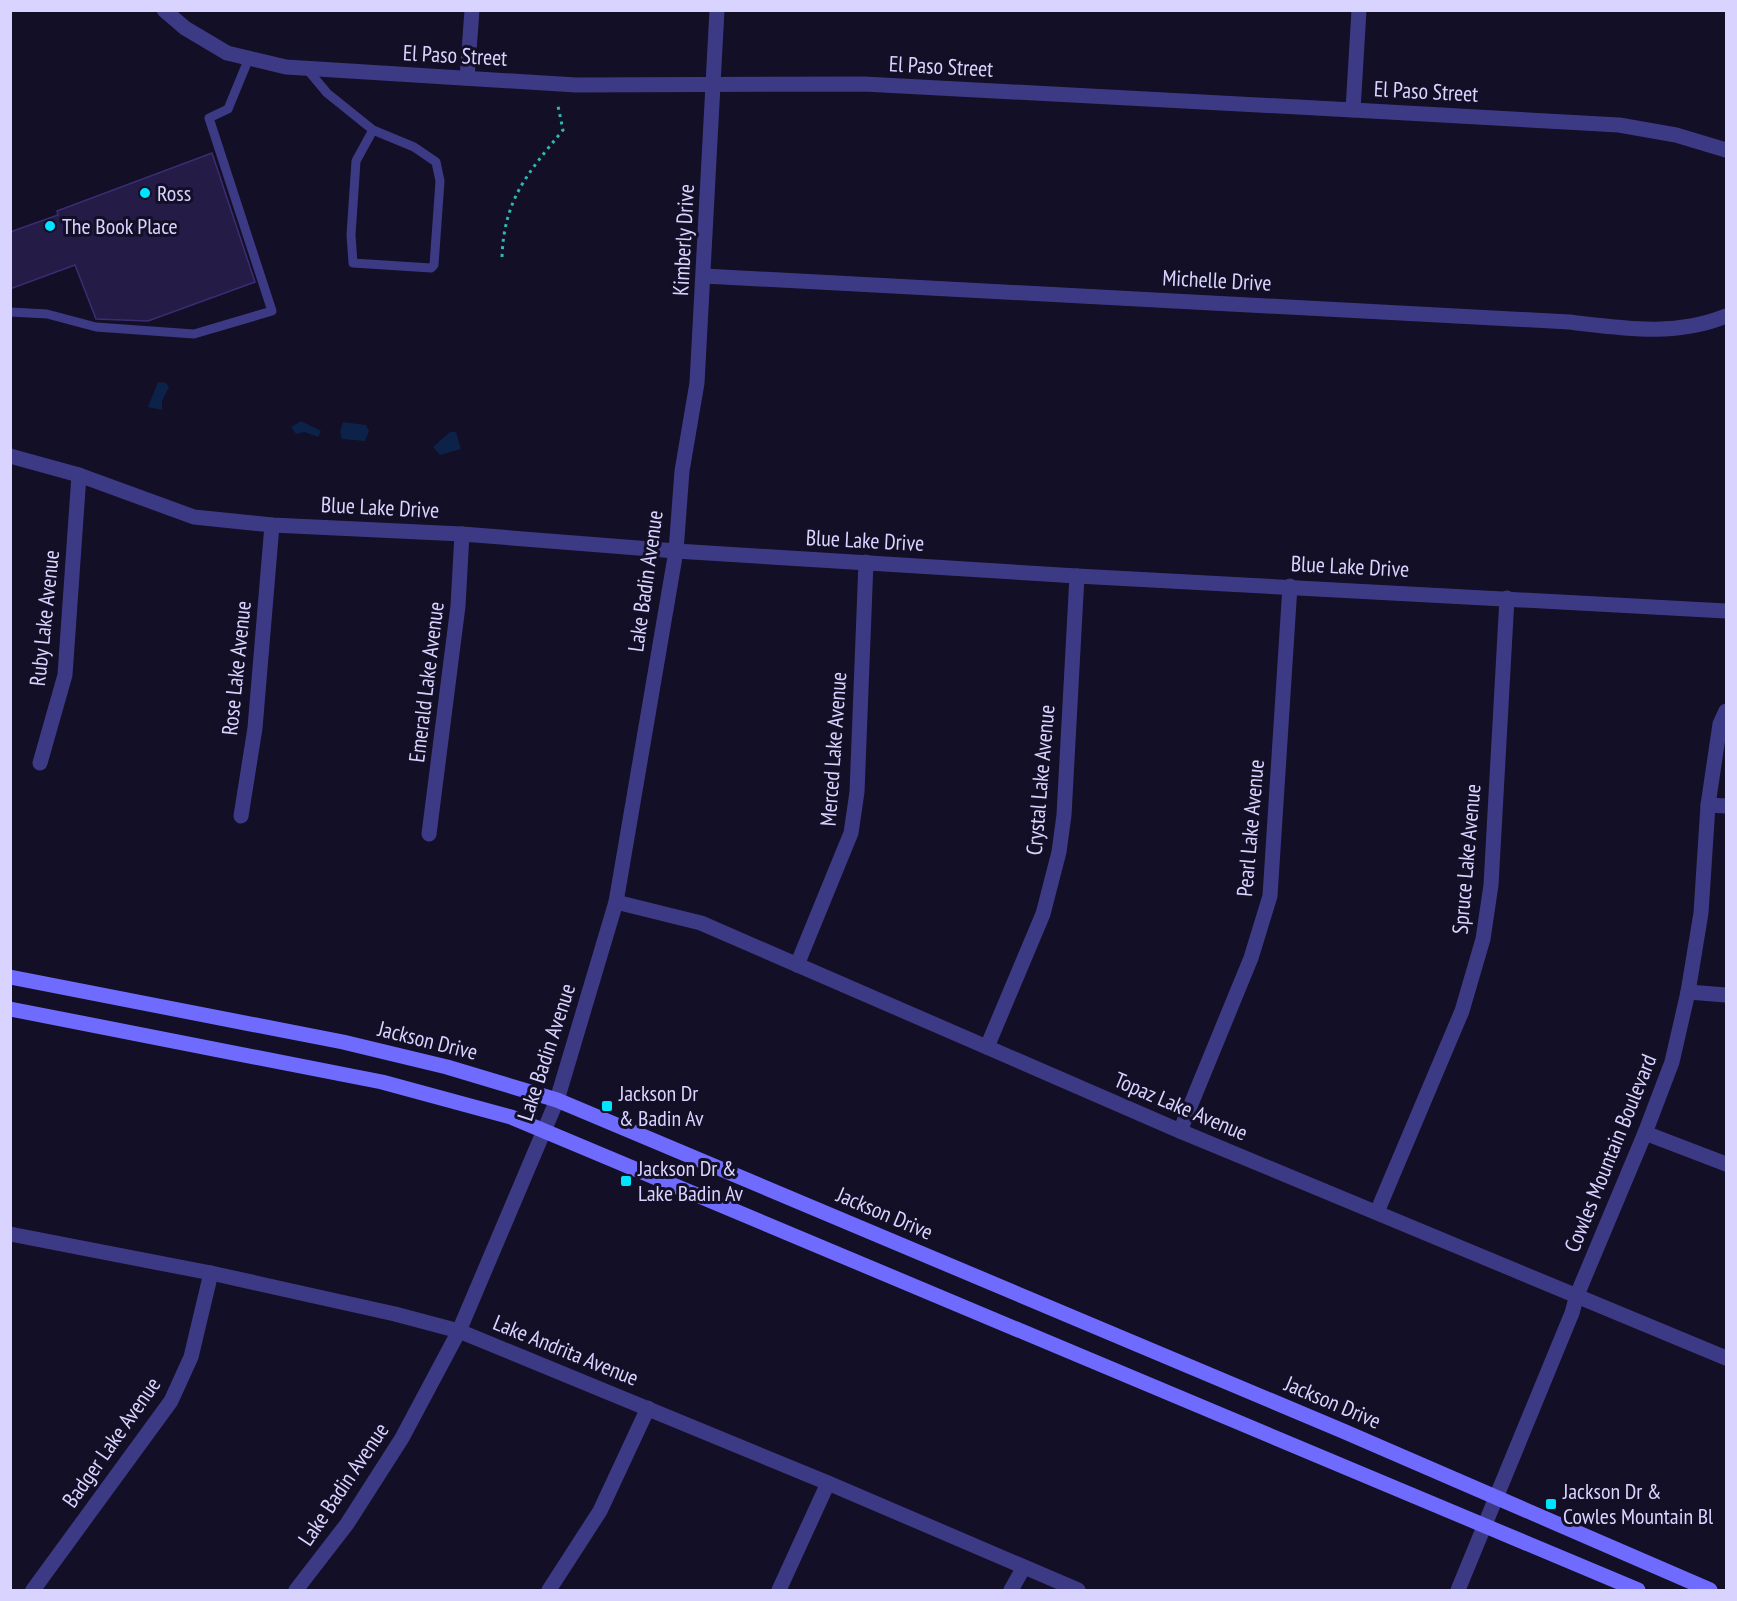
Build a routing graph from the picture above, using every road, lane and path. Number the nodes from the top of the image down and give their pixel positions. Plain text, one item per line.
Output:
1 (164, 10) edge
2 (472, 10) edge
3 (717, 10) edge
4 (1359, 10) edge
5 (249, 58) junction
6 (307, 69) junction
7 (467, 78) junction
8 (713, 86) junction
9 (558, 106) dead end
10 (1353, 110) junction
11 (373, 130) junction
12 (1726, 150) edge
13 (502, 257) dead end
14 (704, 276) junction
15 (10, 312) edge
16 (1726, 316) edge
17 (10, 456) edge
18 (682, 471) joint
19 (79, 475) junction
20 (272, 525) junction
21 (462, 534) junction
22 (676, 551) junction
23 (866, 562) junction
24 (1077, 576) junction
25 (1290, 586) junction
26 (1506, 598) junction
27 (1726, 611) edge
28 (1726, 711) edge
29 (40, 763) dead end
30 (1708, 805) junction
31 (1726, 806) edge
32 (241, 816) dead end
33 (429, 834) dead end
34 (616, 902) junction
35 (797, 965) junction
36 (10, 977) edge
37 (1688, 992) junction
38 (1726, 994) edge
39 (10, 1009) edge
40 (987, 1047) junction
41 (557, 1100) junction
42 (545, 1130) junction
43 (1180, 1131) junction
44 (1645, 1133) junction
45 (1726, 1164) edge
46 (1377, 1212) junction
47 (10, 1234) edge
48 (211, 1273) junction
49 (1577, 1295) junction
50 (459, 1331) junction
51 (1726, 1358) edge
52 (648, 1408) junction
53 (828, 1483) junction
54 (1497, 1498) junction
55 (1485, 1526) junction
56 (1024, 1567) junction
57 (33, 1590) edge
58 (296, 1590) edge
59 (549, 1590) edge
60 (779, 1590) edge
61 (1011, 1590) edge
62 (1078, 1590) edge
63 (1458, 1590) edge
64 (1638, 1590) edge
65 (1710, 1590) edge

1 - 5 street, El Paso Street
2 - 7 street
3 - 8 street, Kimberly Drive
4 - 10 street
5 - 6 street, El Paso Street
5 - 15 lane
6 - 7 street, El Paso Street
6 - 11 lane
7 - 8 street, El Paso Street
8 - 10 street, El Paso Street
8 - 14 street, Kimberly Drive
9 - 13 path
10 - 12 street, El Paso Street
11 - 11 lane
14 - 16 street, Michelle Drive
14 - 18 street, Kimberly Drive
17 - 19 street, Blue Lake Drive
18 - 22 street, Lake Badin Avenue
19 - 20 street, Blue Lake Drive
19 - 29 street, Ruby Lake Avenue
20 - 21 street, Blue Lake Drive
20 - 32 street, Rose Lake Avenue
21 - 22 street, Blue Lake Drive
21 - 33 street, Emerald Lake Avenue
22 - 23 street, Blue Lake Drive
22 - 34 street, Lake Badin Avenue
23 - 24 street, Blue Lake Drive
23 - 35 street, Merced Lake Avenue
24 - 25 street, Blue Lake Drive
24 - 40 street, Crystal Lake Avenue
25 - 26 street, Blue Lake Drive
25 - 43 street, Pearl Lake Avenue
26 - 27 street, Blue Lake Drive
26 - 46 street, Spruce Lake Avenue
28 - 30 street, Cowles Mountain Boulevard
30 - 31 street
30 - 37 street, Cowles Mountain Boulevard
34 - 35 street, Topaz Lake Avenue
34 - 41 street, Lake Badin Avenue
35 - 40 street, Topaz Lake Avenue
36 - 41 main road, Jackson Drive
37 - 38 street
37 - 44 street, Cowles Mountain Boulevard
39 - 42 main road
40 - 43 street, Topaz Lake Avenue
41 - 42 street, Lake Badin Avenue
41 - 54 main road, Jackson Drive
42 - 50 street, Lake Badin Avenue
42 - 55 main road
43 - 46 street, Topaz Lake Avenue
44 - 45 street
44 - 49 street, Cowles Mountain Boulevard
46 - 49 street, Topaz Lake Avenue
47 - 48 street, Lake Andrita Avenue
48 - 50 street, Lake Andrita Avenue
48 - 57 street, Badger Lake Avenue
49 - 51 street, Topaz Lake Avenue
49 - 54 street, Cowles Mountain Boulevard
50 - 52 street, Lake Andrita Avenue
50 - 58 street, Lake Badin Avenue
52 - 53 street, Lake Andrita Avenue
52 - 59 street
53 - 56 street, Lake Andrita Avenue
53 - 60 street
54 - 55 street, Cowles Mountain Boulevard
54 - 65 main road, Jackson Drive
55 - 63 street, Cowles Mountain Boulevard
55 - 64 main road
56 - 61 street
56 - 62 street, Lake Andrita Avenue

